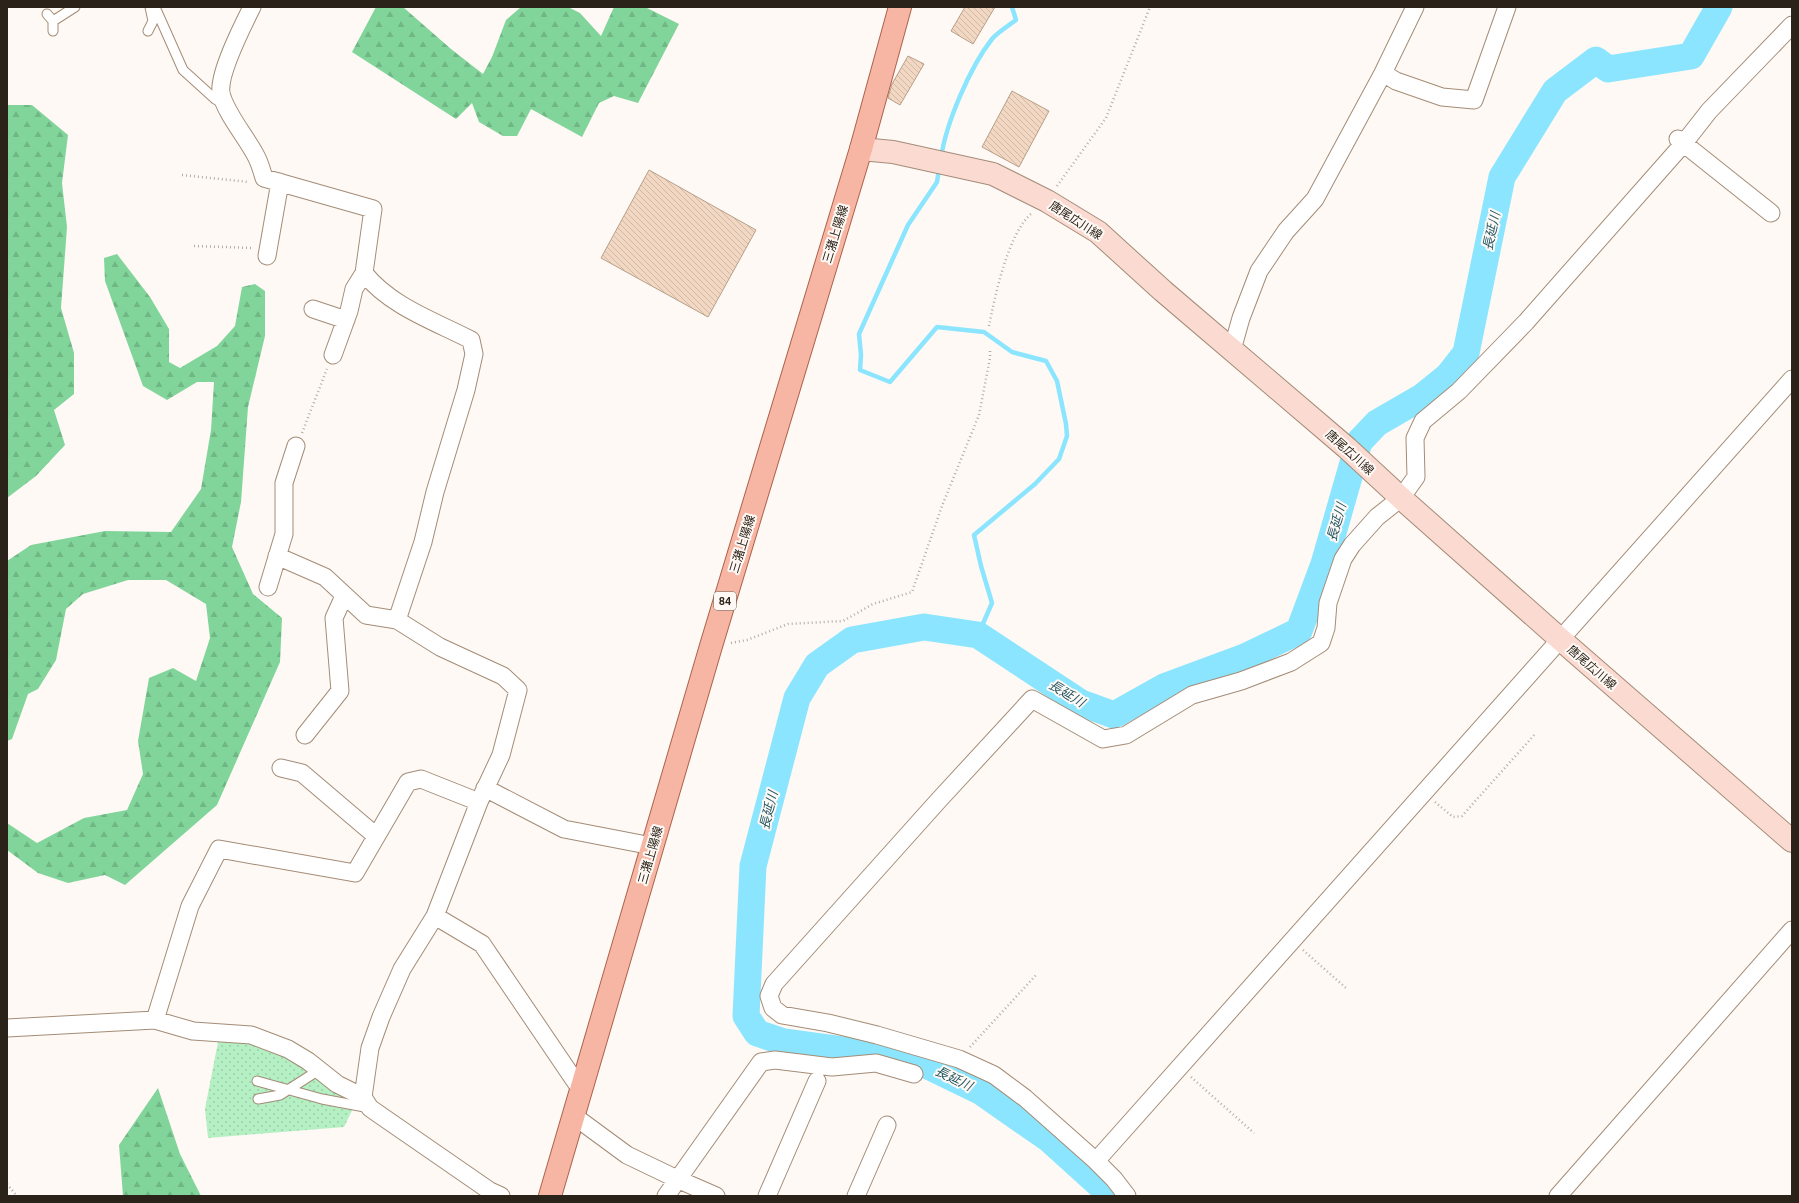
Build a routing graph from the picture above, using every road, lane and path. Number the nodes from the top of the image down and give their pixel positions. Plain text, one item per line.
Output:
1 (75, 7) edge
2 (150, 7) edge
3 (155, 7) edge
4 (252, 7) edge
5 (900, 7) edge
6 (1150, 7) edge
7 (1415, 7) edge
8 (1507, 7) edge
9 (1792, 25) edge
10 (53, 31) dead end
11 (148, 31) dead end
12 (1383, 73) junction
13 (225, 105) junction
14 (1681, 141) junction
15 (861, 149) junction
16 (182, 175) dead end
17 (275, 181) junction
18 (1047, 200) junction
19 (1771, 213) dead end
20 (194, 246) dead end
21 (268, 252) joint
22 (364, 272) junction
23 (313, 309) dead end
24 (346, 320) junction
25 (989, 326) dead end
26 (1232, 350) junction
27 (990, 351) dead end
28 (333, 355) joint
29 (1792, 379) edge
30 (296, 446) joint
31 (1395, 493) junction
32 (277, 556) junction
33 (268, 587) dead end
34 (344, 596) junction
35 (398, 620) junction
36 (1560, 639) junction
37 (711, 646) junction
38 (1536, 733) dead end
39 (305, 735) dead end
40 (281, 768) dead end
41 (1423, 793) junction
42 (482, 795) junction
43 (376, 836) junction
44 (1792, 842) edge
45 (652, 846) junction
46 (435, 916) junction
47 (1792, 930) edge
48 (1292, 941) junction
49 (1037, 974) dead end
50 (1346, 988) dead end
51 (155, 1020) junction
52 (7, 1028) edge
53 (963, 1061) junction
54 (1180, 1067) junction
55 (319, 1070) junction
56 (914, 1074) dead end
57 (257, 1081) dead end
58 (817, 1081) dead end
59 (288, 1090) junction
60 (581, 1090) junction
61 (258, 1099) dead end
62 (367, 1103) junction
63 (574, 1116) junction
64 (887, 1125) dead end
65 (1254, 1132) dead end
66 (1096, 1161) junction
67 (677, 1179) junction
68 (7, 1184) edge
69 (17, 1196) edge
70 (501, 1196) edge
71 (550, 1196) edge
72 (666, 1196) edge
73 (716, 1196) edge
74 (767, 1196) edge
75 (856, 1196) edge
76 (1127, 1196) edge
77 (1558, 1196) edge

1 - 10 lane
2 - 11 lane
3 - 13 lane
4 - 13 street
5 - 15 main road, 三潴上陽線 / 84
6 - 18 path
7 - 12 street
8 - 12 street
9 - 14 street
12 - 26 street
13 - 17 street
14 - 19 street
14 - 31 street
15 - 18 main road, 唐尾広川線
15 - 37 main road, 三潴上陽線 / 84
16 - 17 path
17 - 21 street
17 - 22 street
18 - 25 path
18 - 26 main road, 唐尾広川線
20 - 21 path
22 - 24 street
22 - 35 street
23 - 24 street
24 - 28 street
26 - 31 main road, 唐尾広川線
27 - 37 path
28 - 30 path
29 - 36 street
30 - 32 street
31 - 36 main road, 唐尾広川線
31 - 53 street
32 - 33 street
32 - 34 street
34 - 35 street
34 - 39 street
35 - 42 street
36 - 41 street
36 - 44 main road, 唐尾広川線
37 - 45 main road, 三潴上陽線 / 84
38 - 41 path
40 - 43 street
41 - 48 street
42 - 43 street
42 - 45 street
42 - 46 street
43 - 51 street
45 - 60 main road, 三潴上陽線 / 84
46 - 60 street
46 - 62 street
47 - 77 street
48 - 50 path
48 - 54 street
49 - 53 path
51 - 52 street
51 - 55 street
53 - 66 street
54 - 65 path
54 - 66 street
55 - 59 lane
55 - 62 street
56 - 67 street
57 - 59 lane
58 - 74 street
59 - 61 lane
59 - 62 lane
60 - 63 main road, 三潴上陽線 / 84
62 - 70 street
63 - 67 street
63 - 71 main road, 三潴上陽線 / 84
64 - 75 street
66 - 76 street
67 - 72 street
67 - 73 street
68 - 69 path

